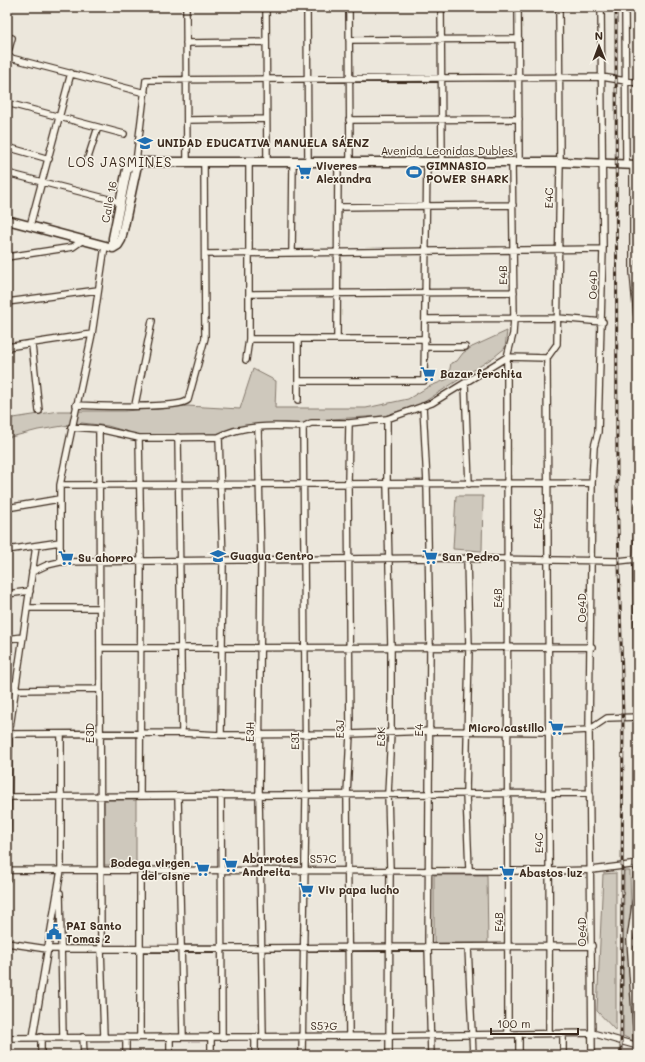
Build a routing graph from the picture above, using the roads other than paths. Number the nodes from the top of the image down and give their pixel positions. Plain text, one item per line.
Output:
1 (186, 7) edge
2 (266, 7) edge
3 (306, 7) edge
4 (349, 7) edge
5 (441, 7) edge
6 (518, 7) edge
7 (558, 7) edge
8 (601, 7) edge
9 (625, 7) edge
10 (12, 38) dead end
11 (519, 39) junction
12 (349, 40) junction
13 (441, 40) junction
14 (266, 42) junction
15 (186, 43) junction
16 (7, 56) edge
17 (71, 73) junction
18 (519, 77) junction
19 (559, 77) junction
20 (602, 77) junction
21 (349, 78) junction
22 (442, 78) junction
23 (266, 79) junction
24 (307, 79) junction
25 (187, 80) junction
26 (626, 80) junction
27 (638, 83) edge
28 (145, 93) junction
29 (7, 103) edge
30 (59, 117) junction
31 (266, 119) junction
32 (519, 119) junction
33 (187, 120) junction
34 (349, 120) junction
35 (442, 120) junction
36 (98, 127) junction
37 (124, 134) dead end
38 (7, 147) edge
39 (49, 159) junction
40 (87, 161) dead end
41 (136, 162) junction
42 (249, 162) junction
43 (267, 162) junction
44 (293, 162) junction
45 (308, 162) junction
46 (427, 162) junction
47 (442, 162) junction
48 (516, 162) junction
49 (560, 162) junction
50 (602, 162) junction
51 (187, 163) junction
52 (204, 163) junction
53 (338, 163) junction
54 (350, 163) junction
55 (635, 164) edge
56 (7, 173) edge
57 (42, 182) junction
58 (120, 202) junction
59 (513, 205) junction
60 (427, 206) junction
61 (338, 207) junction
62 (7, 220) edge
63 (30, 226) junction
64 (84, 240) junction
65 (109, 247) junction
66 (603, 249) junction
67 (513, 250) junction
68 (558, 250) junction
69 (426, 251) junction
70 (337, 252) junction
71 (249, 253) junction
72 (292, 253) junction
73 (204, 254) junction
74 (7, 257) edge
75 (635, 271) edge
76 (98, 290) junction
77 (514, 292) junction
78 (337, 293) junction
79 (426, 293) junction
80 (249, 294) junction
81 (7, 302) edge
82 (514, 318) junction
83 (558, 318) junction
84 (426, 319) junction
85 (152, 321) dead end
86 (603, 322) junction
87 (638, 328) edge
88 (92, 334) junction
89 (298, 338) junction
90 (337, 338) junction
91 (249, 339) junction
92 (426, 339) junction
93 (32, 345) junction
94 (426, 347) junction
95 (465, 347) dead end
96 (7, 348) edge
97 (507, 357) junction
98 (547, 358) junction
99 (246, 360) dead end
100 (298, 381) junction
101 (465, 384) junction
102 (298, 400) dead end
103 (76, 405) junction
104 (134, 405) junction
105 (423, 406) junction
106 (39, 411) dead end
107 (387, 419) junction
108 (349, 423) junction
109 (71, 426) junction
110 (303, 427) junction
111 (258, 428) junction
112 (99, 429) junction
113 (178, 437) junction
114 (219, 437) junction
115 (139, 438) junction
116 (508, 483) junction
117 (547, 483) junction
118 (592, 483) junction
119 (221, 484) junction
120 (260, 484) junction
121 (303, 484) junction
122 (348, 484) junction
123 (387, 484) junction
124 (428, 484) junction
125 (469, 484) junction
126 (60, 485) junction
127 (100, 485) junction
128 (139, 485) junction
129 (179, 485) junction
130 (59, 499) junction
131 (638, 505) edge
132 (7, 508) edge
133 (60, 542) junction
134 (36, 546) junction
135 (638, 548) edge
136 (7, 550) edge
137 (428, 558) junction
138 (467, 558) junction
139 (349, 559) junction
140 (508, 559) junction
141 (547, 559) junction
142 (636, 559) junction
143 (141, 560) junction
144 (180, 560) junction
145 (303, 560) junction
146 (388, 560) junction
147 (591, 560) junction
148 (100, 561) junction
149 (223, 561) junction
150 (261, 561) junction
151 (60, 562) junction
152 (32, 572) junction
153 (638, 590) edge
154 (30, 591) junction
155 (7, 594) edge
156 (27, 608) junction
157 (100, 608) junction
158 (23, 637) junction
159 (7, 639) edge
160 (430, 647) junction
161 (469, 647) junction
162 (508, 647) junction
163 (550, 647) junction
164 (592, 647) junction
165 (100, 648) junction
166 (140, 648) junction
167 (181, 648) junction
168 (222, 648) junction
169 (261, 648) junction
170 (304, 648) junction
171 (349, 648) junction
172 (391, 648) junction
173 (638, 681) edge
174 (7, 685) edge
175 (15, 687) junction
176 (100, 689) junction
177 (638, 706) edge
178 (638, 717) edge
179 (590, 730) junction
180 (429, 731) junction
181 (391, 732) junction
182 (467, 732) junction
183 (508, 732) junction
184 (550, 732) junction
185 (141, 733) junction
186 (182, 733) junction
187 (8, 734) edge
188 (100, 734) junction
189 (304, 734) junction
190 (350, 734) junction
191 (61, 735) junction
192 (221, 735) junction
193 (260, 735) junction
194 (8, 782) edge
195 (590, 793) junction
196 (388, 794) junction
197 (428, 794) junction
198 (466, 794) junction
199 (507, 794) junction
200 (549, 794) junction
201 (221, 795) junction
202 (259, 795) junction
203 (306, 795) junction
204 (347, 795) junction
205 (61, 796) junction
206 (100, 796) junction
207 (140, 796) junction
208 (178, 796) junction
209 (8, 797) edge
210 (7, 826) edge
211 (637, 864) edge
212 (8, 869) edge
213 (349, 869) junction
214 (61, 870) junction
215 (102, 870) junction
216 (140, 870) junction
217 (220, 870) junction
218 (304, 870) junction
219 (390, 870) junction
220 (429, 870) junction
221 (469, 870) junction
222 (508, 870) junction
223 (550, 870) junction
224 (592, 870) junction
225 (180, 871) junction
226 (261, 871) junction
227 (7, 879) edge
228 (59, 880) junction
229 (637, 899) edge
230 (7, 943) edge
231 (630, 943) junction
232 (638, 943) edge
233 (428, 946) junction
234 (592, 946) junction
235 (348, 947) junction
236 (389, 947) junction
237 (468, 947) junction
238 (509, 947) junction
239 (180, 948) junction
240 (221, 948) junction
241 (260, 948) junction
242 (303, 948) junction
243 (550, 948) junction
244 (47, 949) junction
245 (61, 949) junction
246 (101, 949) junction
247 (140, 949) junction
248 (636, 985) edge
249 (592, 1033) junction
250 (508, 1034) junction
251 (519, 1034) junction
252 (549, 1034) junction
253 (563, 1034) junction
254 (302, 1035) junction
255 (472, 1035) junction
256 (63, 1036) junction
257 (140, 1036) junction
258 (183, 1036) junction
259 (211, 1036) junction
260 (222, 1036) junction
261 (349, 1036) junction
262 (389, 1036) junction
263 (431, 1036) junction
264 (33, 1037) junction
265 (41, 1037) junction
266 (83, 1037) junction
267 (104, 1037) junction
268 (126, 1037) junction
269 (170, 1037) junction
270 (255, 1037) junction
271 (263, 1037) junction
272 (7, 1038) edge
273 (638, 1046) edge
274 (41, 1055) edge
275 (84, 1055) edge
276 (126, 1055) edge
277 (170, 1055) edge
278 (211, 1055) edge
279 (255, 1055) edge
280 (302, 1055) edge
281 (389, 1055) edge
282 (431, 1055) edge
283 (473, 1055) edge
284 (519, 1055) edge
285 (562, 1055) edge
286 (592, 1055) edge
287 (638, 1055) edge

1 - 15 street
2 - 14 street
3 - 24 street
4 - 12 street
5 - 13 street
6 - 11 street, E4B
7 - 19 street, E4C
8 - 20 street, Oe4D
9 - 26 street
10 - 16 street
11 - 13 street
11 - 18 street, E4B
12 - 13 street
12 - 21 street
13 - 22 street
14 - 15 street
14 - 23 street
15 - 25 street
16 - 17 street
17 - 28 street
17 - 30 street
18 - 19 street
18 - 22 street
18 - 32 street, E4B
19 - 20 street
19 - 49 street, E4C
20 - 26 street
20 - 50 street, Oe4D
21 - 22 street
21 - 24 street
21 - 34 street
22 - 35 street
23 - 24 street
23 - 25 street
23 - 31 street
24 - 45 street
25 - 28 street
25 - 33 street
26 - 27 street
26 - 55 street
28 - 41 street
29 - 30 street
30 - 36 street
30 - 39 street
31 - 33 street
31 - 43 street
32 - 35 street
32 - 48 street, E4B
33 - 51 street
34 - 35 street
34 - 54 street
35 - 47 street
36 - 37 street
36 - 40 street
38 - 39 street
39 - 57 street
41 - 51 main road, Avenida Leonidas Dubles
41 - 58 main road, Calle 16
41 - 65 main road, Calle 16
42 - 43 main road, Avenida Leonidas Dubles
42 - 52 main road, Avenida Leonidas Dubles
42 - 71 street
43 - 44 main road, Avenida Leonidas Dubles
44 - 45 main road, Avenida Leonidas Dubles
44 - 72 street
45 - 53 main road, Avenida Leonidas Dubles
46 - 47 main road, Avenida Leonidas Dubles
46 - 54 main road, Avenida Leonidas Dubles
46 - 60 street
47 - 48 main road, Avenida Leonidas Dubles
48 - 49 main road, Avenida Leonidas Dubles
48 - 59 street, E4B
49 - 50 main road, Avenida Leonidas Dubles
49 - 68 street, E4C
50 - 55 main road, Avenida Leonidas Dubles
50 - 66 street, Oe4D
51 - 52 main road, Avenida Leonidas Dubles
52 - 73 street
53 - 54 main road, Avenida Leonidas Dubles
53 - 61 street
55 - 75 street
56 - 57 street
57 - 58 street
57 - 63 street
58 - 65 main road, Calle 16
59 - 60 street
59 - 67 street, E4B
60 - 61 street
60 - 69 street
61 - 70 street
62 - 63 main road
63 - 64 main road
64 - 65 main road
64 - 74 street
65 - 76 street
66 - 68 street
66 - 86 street, Oe4D
67 - 68 street
67 - 69 street
67 - 77 street, E4B
68 - 83 street, E4C
69 - 70 street
69 - 79 street
70 - 72 street
70 - 78 street
71 - 72 street
71 - 73 street
71 - 80 street
73 - 104 street
75 - 87 street
76 - 81 street
76 - 88 street
77 - 79 street
77 - 82 street, E4B
78 - 79 street
78 - 80 street
78 - 90 street
79 - 84 street
80 - 91 street
82 - 83 street
82 - 84 street
82 - 97 street, E4B
83 - 86 street
83 - 98 street, E4C
84 - 92 street
85 - 104 street
86 - 118 street, Oe4D
88 - 93 street
88 - 103 street
89 - 90 street
89 - 91 street
89 - 100 street
90 - 92 street
91 - 99 street
92 - 94 street
93 - 96 street
93 - 106 street
94 - 95 street
94 - 100 street
97 - 98 street
97 - 101 street
97 - 116 street, E4B
98 - 117 street, E4C
100 - 102 street
101 - 105 street
101 - 125 street
103 - 104 street
103 - 109 street
105 - 107 street
105 - 124 street, E4
107 - 108 street
107 - 123 street, E3K
108 - 110 street
108 - 122 street, E3J
109 - 112 street
109 - 126 street
110 - 111 street
110 - 121 street, E3I
111 - 114 street
111 - 120 street, E3H
112 - 115 street
112 - 127 street, E3D
113 - 114 street
113 - 115 street
113 - 129 street
114 - 119 street
115 - 128 street
116 - 117 street
116 - 125 street
116 - 140 street, E4B
117 - 118 street
117 - 141 street, E4C
118 - 147 street, Oe4D
119 - 120 street
119 - 129 street
119 - 149 street
120 - 121 street
120 - 150 street, E3H
121 - 122 street
121 - 145 street, E3I
122 - 123 street
122 - 139 street, E3J
123 - 124 street
123 - 146 street, E3K
124 - 125 street
124 - 137 street, E4
126 - 127 street
126 - 130 street
127 - 128 street
127 - 148 street, E3D
128 - 129 street
128 - 143 street
129 - 144 street
130 - 132 street
130 - 133 street
131 - 135 street
133 - 134 street
133 - 151 street
134 - 136 street
134 - 152 street
135 - 142 street
137 - 138 street
137 - 146 street
137 - 160 street, E4
138 - 140 street
138 - 161 street
139 - 145 street
139 - 146 street
139 - 171 street, E3J
140 - 141 street
140 - 162 street, E4B
141 - 147 street
141 - 163 street, E4C
142 - 147 street
142 - 153 street
143 - 144 street
143 - 148 street
143 - 166 street
144 - 149 street
144 - 167 street
145 - 150 street
145 - 170 street, E3I
146 - 172 street, E3K
147 - 164 street, Oe4D
148 - 151 street
148 - 157 street, E3D
149 - 150 street
149 - 168 street
150 - 169 street, E3H
151 - 152 street
152 - 154 street
153 - 173 street
154 - 155 street
154 - 156 street
156 - 157 street
156 - 158 street
157 - 165 street, E3D
158 - 159 street
158 - 175 street
160 - 161 street
160 - 172 street
160 - 180 street, E4
161 - 162 street
161 - 182 street
162 - 163 street
162 - 183 street, E4B
163 - 164 street
163 - 184 street, E4C
164 - 179 street, Oe4D
165 - 166 street
165 - 176 street, E3D
166 - 167 street
166 - 185 street
167 - 168 street
167 - 186 street
168 - 169 street
168 - 192 street
169 - 170 street
169 - 193 street, E3H
170 - 171 street
170 - 189 street, E3I
171 - 172 street
171 - 190 street, E3J
172 - 181 street, E3K
173 - 177 street
174 - 175 street
175 - 176 street
175 - 187 street
176 - 188 street, E3D
178 - 179 street
179 - 184 street
179 - 195 street, Oe4D
180 - 181 street
180 - 182 street
180 - 197 street, E4
181 - 190 street
181 - 196 street, E3K
182 - 183 street
182 - 198 street
183 - 184 street
183 - 199 street, E4B
184 - 200 street, E4C
185 - 186 street
185 - 188 street
185 - 207 street
186 - 192 street
187 - 191 street
187 - 194 street
188 - 191 street
188 - 206 street, E3D
189 - 190 street
189 - 193 street
189 - 203 street, E3I
190 - 204 street, E3J
191 - 205 street
192 - 193 street
193 - 202 street, E3H
194 - 209 street
195 - 200 street
195 - 224 street, Oe4D
196 - 197 street
196 - 204 street
196 - 219 street, E3K
197 - 198 street
197 - 220 street, E4
198 - 199 street
198 - 221 street
199 - 200 street
199 - 222 street, E4B
200 - 223 street, E4C
201 - 202 street
201 - 208 street
201 - 217 street
202 - 203 street
202 - 226 street, E3H
203 - 204 street
203 - 218 street, E3I
204 - 213 street, E3J
205 - 206 street
205 - 209 street
205 - 214 street
206 - 207 street
206 - 215 street, E3D
207 - 208 street
208 - 225 street
209 - 210 street
210 - 212 street
211 - 224 street, S57C
211 - 229 street
212 - 214 street, S57C
212 - 227 street
213 - 218 street, S57C
213 - 219 street, S57C
213 - 235 street, E3J
214 - 215 street, S57C
214 - 228 street
215 - 216 street, S57C
215 - 246 street, E3D
216 - 225 street, S57C
216 - 247 street
217 - 225 street, S57C
217 - 226 street, S57C
217 - 240 street
218 - 226 street, S57C
218 - 242 street, E3I
219 - 220 street, S57C
219 - 236 street, E3K
220 - 221 street, S57C
220 - 233 street, E4
221 - 222 street, S57C
222 - 223 street, S57C
222 - 238 street, E4B
223 - 224 street, S57C
223 - 243 street, E4C
224 - 234 street, Oe4D
225 - 239 street
226 - 241 street, E3H
228 - 244 street
228 - 245 street
229 - 231 street
230 - 244 street
231 - 232 street
231 - 248 street
233 - 236 street
233 - 237 street
233 - 263 street, E4
234 - 243 street
234 - 249 street, Oe4D
235 - 236 street
235 - 242 street
235 - 261 street, E3J
236 - 262 street, E3K
237 - 238 street
237 - 255 street
238 - 243 street
238 - 250 street, E4B
239 - 240 street
239 - 247 street
239 - 258 street
240 - 241 street
240 - 260 street
241 - 242 street
241 - 271 street, E3H
242 - 254 street, E3I
243 - 252 street, E4C
244 - 245 street
244 - 264 street
245 - 246 street
245 - 256 street
246 - 247 street
246 - 267 street, E3D
247 - 257 street
248 - 273 street
249 - 253 street, S57G
249 - 273 street, S57G
249 - 286 street, Oe4D
250 - 251 street, S57G
250 - 255 street, S57G
251 - 252 street, S57G
251 - 284 street
252 - 253 street, S57G
253 - 285 street
254 - 261 street, S57G
254 - 271 street, S57G
254 - 280 street, E3I
255 - 263 street, S57G
255 - 283 street
256 - 265 street, S57G
256 - 266 street, S57G
257 - 268 street, S57G
257 - 269 street, S57G
258 - 259 street, S57G
258 - 269 street, S57G
259 - 260 street, S57G
259 - 278 street
260 - 270 street, S57G
261 - 262 street, S57G
262 - 263 street, S57G
262 - 281 street, E3K
263 - 282 street, E4
264 - 265 street, S57G
264 - 272 street, S57G
265 - 274 street
266 - 267 street, S57G
266 - 275 street
267 - 268 street, S57G
268 - 276 street
269 - 277 street
270 - 271 street, S57G
270 - 279 street
273 - 287 street

